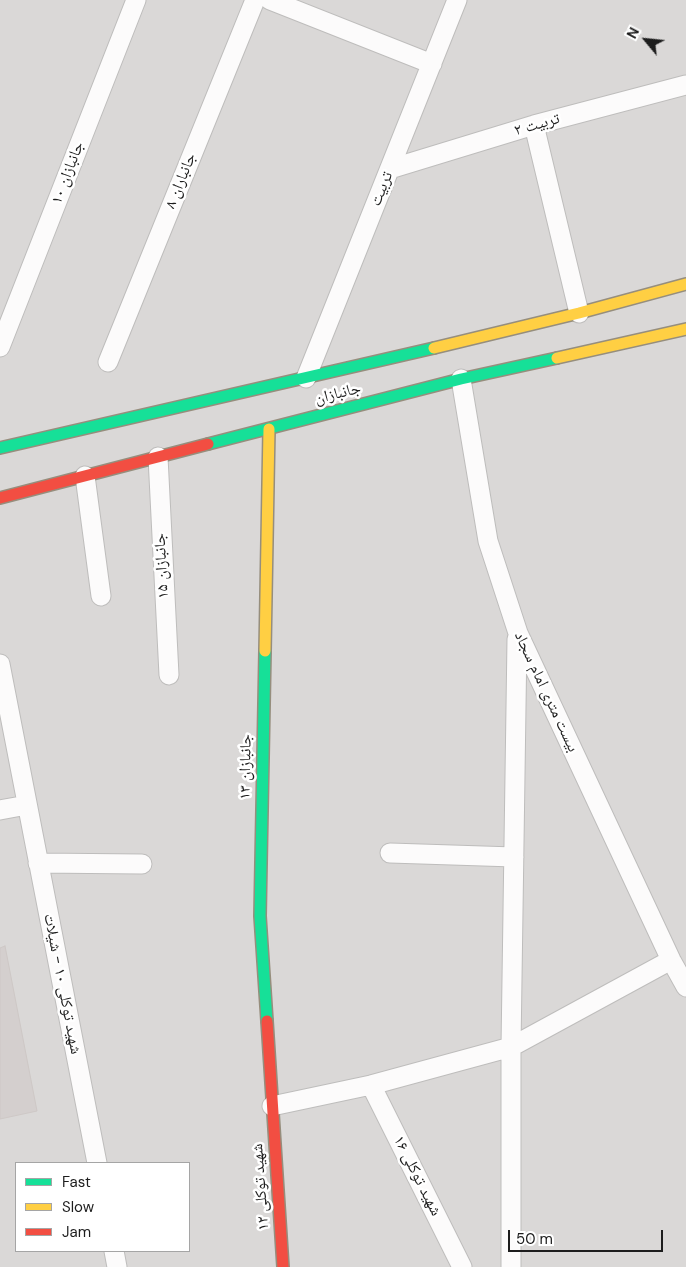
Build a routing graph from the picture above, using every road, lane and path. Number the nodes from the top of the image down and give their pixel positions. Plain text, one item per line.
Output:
1 (136, 0) edge
2 (255, 0) edge
3 (270, 0) edge
4 (457, 0) edge
5 (432, 64) junction
6 (686, 85) edge
7 (534, 125) junction
8 (390, 169) junction
9 (686, 284) edge
10 (578, 313) junction
11 (686, 329) edge
12 (0, 347) edge
13 (108, 362) dead end
14 (306, 378) junction
15 (461, 379) junction
16 (269, 429) junction
17 (0, 448) edge
18 (158, 457) junction
19 (85, 476) junction
20 (0, 498) edge
21 (101, 596) dead end
22 (518, 633) junction
23 (0, 664) edge
24 (169, 675) dead end
25 (27, 805) junction
26 (0, 810) edge
27 (390, 854) dead end
28 (514, 857) junction
29 (38, 863) junction
30 (142, 864) dead end
31 (671, 960) junction
32 (686, 987) edge
33 (511, 1047) junction
34 (371, 1085) junction
35 (272, 1106) junction
36 (97, 1162) edge
37 (114, 1252) edge
38 (117, 1267) edge
39 (283, 1267) edge
40 (462, 1267) edge
41 (511, 1267) edge

1 - 12 street, جانبازان ۱۰
2 - 13 street, جانباران ۸
3 - 5 street
4 - 5 street, تربیت
5 - 8 street, تربیت
6 - 7 street, تربیت ۲
7 - 8 street, تربیت ۲
7 - 10 street
8 - 14 street, تربیت
9 - 10 main road, جانبازان
10 - 14 main road, جانبازان
11 - 15 main road, جانبازان
14 - 17 main road, جانبازان
15 - 16 main road, جانبازان
15 - 22 street, بیست متری امام سجاد
16 - 18 main road, جانبازان
16 - 35 main road, جانبازان ۱۳
18 - 19 main road, جانبازان
18 - 24 street, جانبازان ۱۵
19 - 20 main road, جانبازان
19 - 21 street
22 - 28 street
22 - 31 street, بیست متری امام سجاد
23 - 25 street, شهید توکلی ۱۰ - شیلات
25 - 26 street
25 - 29 street, شهید توکلی ۱۰ - شیلات
27 - 28 street
28 - 33 street
29 - 30 street
29 - 36 street, شهید توکلی ۱۰ - شیلات
31 - 32 street, بیست متری امام سجاد
31 - 33 street
33 - 34 street
33 - 41 street
34 - 35 street
34 - 40 street, شهید توکلی ۱۶
35 - 39 main road, شهید توکلی ۱۲
37 - 38 street

